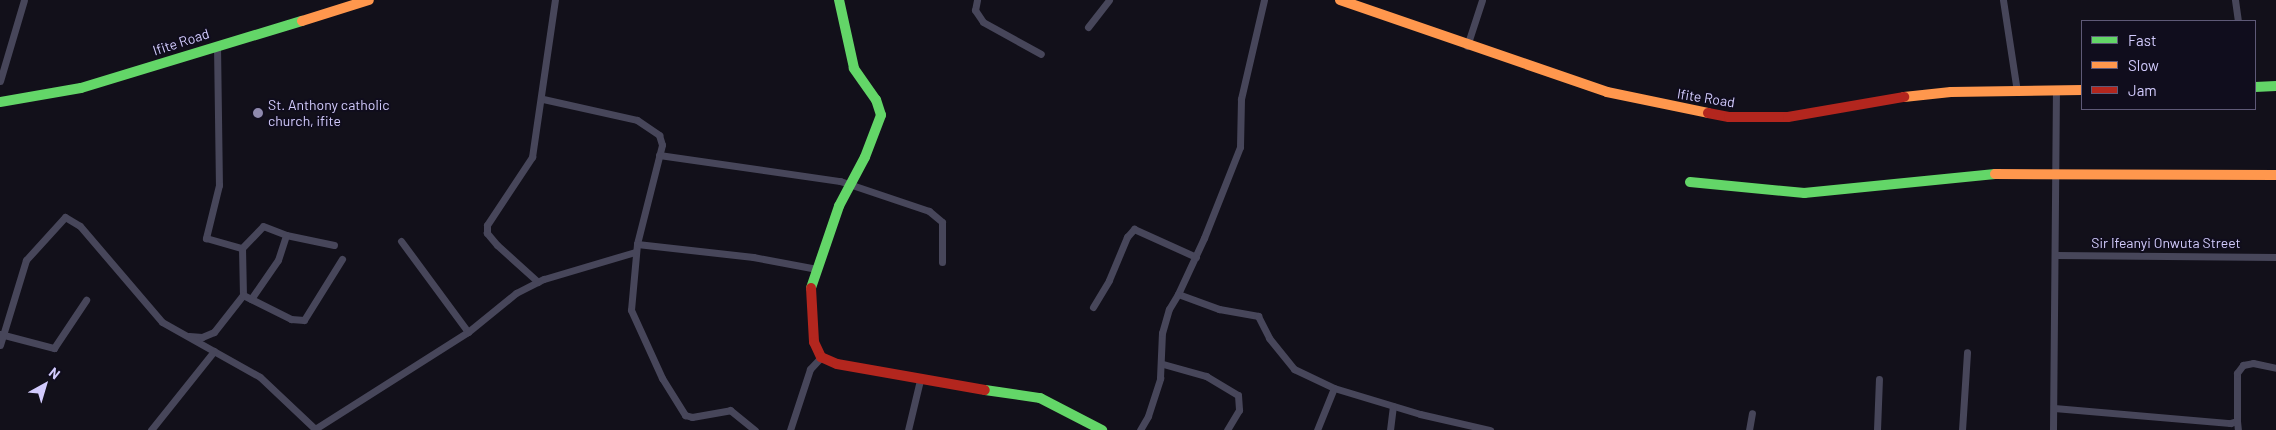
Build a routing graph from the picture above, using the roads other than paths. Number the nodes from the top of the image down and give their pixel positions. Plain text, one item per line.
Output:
1 (24, 0) edge
2 (369, 0) edge
3 (555, 0) edge
4 (839, 0) edge
5 (977, 0) edge
6 (1108, 0) edge
7 (1264, 0) edge
8 (1342, 0) edge
9 (1482, 0) edge
10 (2003, 0) edge
11 (2235, 0) edge
12 (2238, 20) edge
13 (1088, 27) dead end
14 (217, 45) junction
15 (1466, 46) junction
16 (1041, 54) dead end
17 (2, 61) edge
18 (0, 81) edge
19 (2276, 86) edge
20 (2256, 87) edge
21 (2081, 90) edge
22 (2017, 91) junction
23 (2056, 91) junction
24 (543, 99) junction
25 (0, 102) edge
26 (659, 155) junction
27 (2056, 174) junction
28 (2276, 174) edge
29 (1690, 182) dead end
30 (851, 184) junction
31 (286, 236) junction
32 (402, 241) dead end
33 (637, 244) junction
34 (334, 245) dead end
35 (242, 248) junction
36 (636, 252) junction
37 (2056, 255) junction
38 (1196, 257) junction
39 (2276, 257) edge
40 (342, 259) dead end
41 (942, 262) dead end
42 (817, 269) junction
43 (538, 282) junction
44 (1178, 294) junction
45 (243, 295) junction
46 (251, 299) junction
47 (86, 300) dead end
48 (1093, 306) dead end
49 (468, 332) junction
50 (2, 335) edge
51 (184, 336) junction
52 (0, 345) edge
53 (214, 351) junction
54 (1967, 352) dead end
55 (821, 357) junction
56 (1163, 364) junction
57 (2276, 368) edge
58 (1879, 379) dead end
59 (920, 380) junction
60 (1334, 388) junction
61 (1393, 406) junction
62 (2054, 408) junction
63 (1752, 413) dead end
64 (2237, 420) junction
65 (150, 430) edge
66 (315, 430) edge
67 (755, 430) edge
68 (790, 430) edge
69 (908, 430) edge
70 (1102, 430) edge
71 (1140, 430) edge
72 (1227, 430) edge
73 (1317, 430) edge
74 (1390, 430) edge
75 (1490, 430) edge
76 (1749, 430) edge
77 (1877, 430) edge
78 (1962, 430) edge
79 (2053, 430) edge
80 (2238, 430) edge

1 - 17 street
2 - 14 street, Ifite Road
3 - 24 street
4 - 30 street
5 - 16 street
6 - 13 street
7 - 38 street
8 - 15 street, Ifite Road
9 - 15 street
10 - 22 street
11 - 12 street
14 - 25 street, Ifite Road
14 - 35 street
15 - 22 street, Ifite Road
17 - 18 street
19 - 20 street
21 - 23 street, Ifite Road
22 - 23 street, Ifite Road
23 - 27 street
24 - 26 street
24 - 43 street
26 - 30 street
26 - 33 street
27 - 28 street
27 - 29 street
27 - 37 street
30 - 41 street
30 - 42 street
31 - 34 street
31 - 35 street
31 - 46 street
32 - 49 street
33 - 36 street
33 - 42 street
35 - 45 street
36 - 43 street
36 - 67 street
37 - 39 street, Sir Ifeanyi Onwuta Street
37 - 62 street
38 - 44 street
38 - 48 street
40 - 46 street
42 - 55 street
43 - 49 street
44 - 56 street
44 - 60 street
45 - 46 street
45 - 51 street
47 - 50 street
49 - 66 street
50 - 51 street
50 - 52 street
51 - 53 street
53 - 65 street
53 - 66 street
54 - 78 street
55 - 59 street
55 - 68 street
56 - 71 street
56 - 72 street
57 - 64 street
58 - 77 street
59 - 69 street
59 - 70 street
60 - 61 street
60 - 73 street
61 - 74 street
61 - 75 street
62 - 64 street
62 - 79 street
63 - 76 street
64 - 80 street

